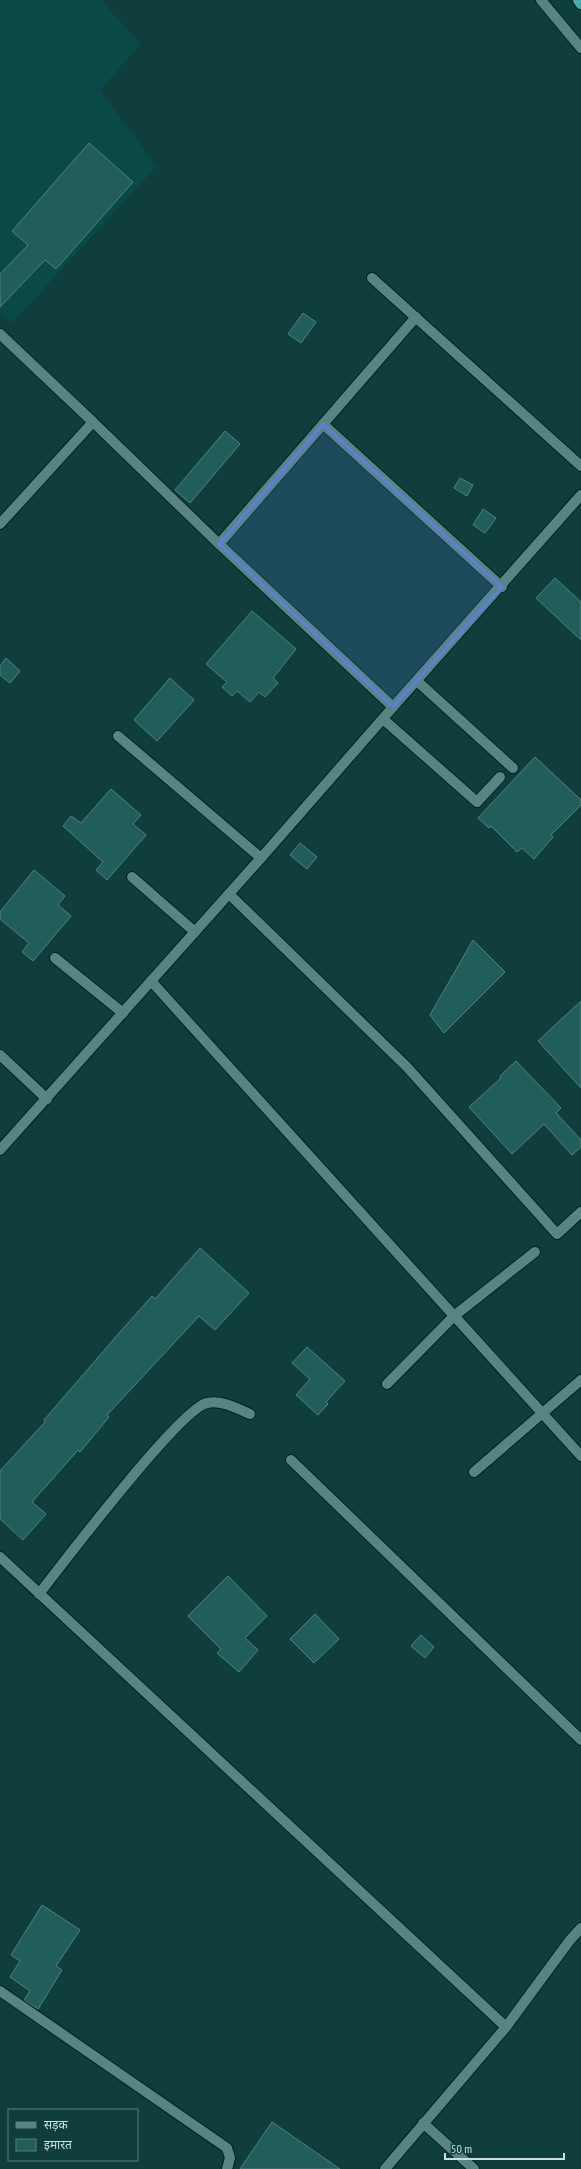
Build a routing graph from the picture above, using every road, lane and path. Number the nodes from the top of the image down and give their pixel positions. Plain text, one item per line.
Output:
1 (540, 0) edge
2 (579, 0) edge
3 (581, 3) edge
4 (581, 48) edge
5 (372, 278) dead end
6 (416, 317) junction
7 (0, 334) edge
8 (93, 422) junction
9 (323, 424) junction
10 (581, 466) edge
11 (581, 495) edge
12 (0, 524) edge
13 (219, 544) junction
14 (502, 587) junction
15 (417, 681) junction
16 (394, 707) junction
17 (383, 719) junction
18 (118, 736) dead end
19 (512, 768) dead end
20 (500, 777) dead end
21 (262, 858) junction
22 (132, 877) dead end
23 (229, 894) junction
24 (195, 932) junction
25 (56, 958) dead end
26 (151, 981) junction
27 (123, 1013) junction
28 (0, 1055) edge
29 (47, 1099) junction
30 (0, 1150) edge
31 (581, 1212) edge
32 (535, 1252) dead end
33 (454, 1316) junction
34 (581, 1380) edge
35 (387, 1384) dead end
36 (250, 1414) dead end
37 (542, 1414) junction
38 (581, 1456) edge
39 (291, 1460) dead end
40 (474, 1472) dead end
41 (0, 1557) edge
42 (39, 1594) junction
43 (581, 1740) edge
44 (581, 1928) edge
45 (0, 1992) edge
46 (506, 2027) junction
47 (423, 2123) junction
48 (227, 2169) edge
49 (385, 2169) edge
50 (474, 2169) edge

1 - 4 street
2 - 3 highway
5 - 6 street
6 - 9 street
6 - 10 street
7 - 8 street
8 - 12 street
8 - 13 street
9 - 13 street
9 - 14 street
11 - 14 street
13 - 16 street
14 - 15 street
15 - 16 street
15 - 19 street
16 - 17 street
17 - 20 street
17 - 21 street
18 - 21 street
21 - 23 street
22 - 24 street
23 - 24 street
23 - 31 street
24 - 26 street
25 - 27 street
26 - 27 street
26 - 33 street
27 - 29 street
28 - 29 street
29 - 30 street
32 - 33 street
33 - 35 street
33 - 37 street
34 - 37 street
36 - 42 street
37 - 38 street
37 - 40 street
39 - 43 street
41 - 42 street
42 - 46 street
44 - 46 street
45 - 48 street
46 - 47 street
47 - 49 street
47 - 50 street

